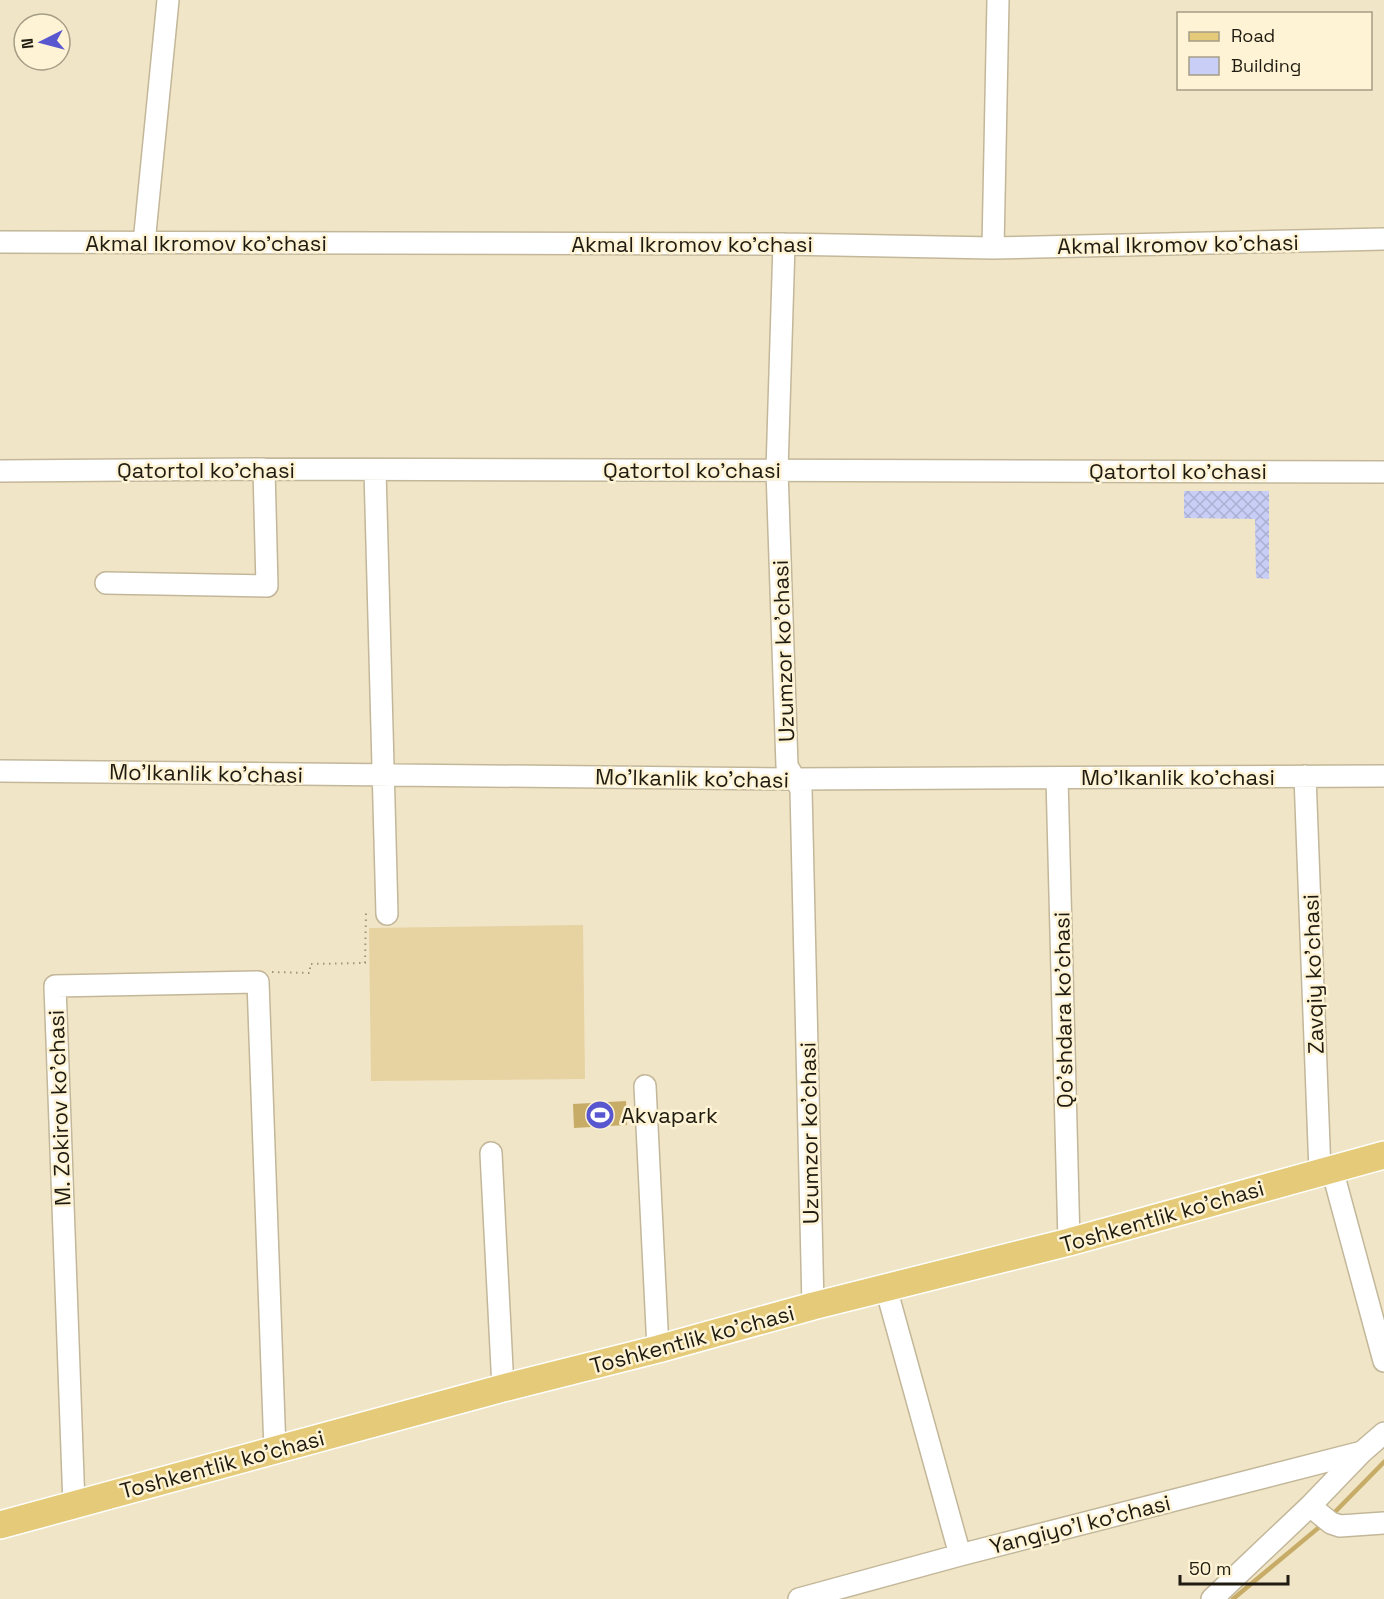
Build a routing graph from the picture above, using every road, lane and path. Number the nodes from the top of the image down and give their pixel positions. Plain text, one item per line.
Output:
1 (168, 0) edge
2 (998, 0) edge
3 (1384, 239) edge
4 (0, 242) edge
5 (144, 243) junction
6 (784, 244) junction
7 (993, 248) junction
8 (264, 469) junction
9 (375, 470) junction
10 (777, 470) junction
11 (0, 471) edge
12 (1384, 472) edge
13 (106, 584) dead end
14 (0, 771) edge
15 (384, 775) junction
16 (1305, 776) junction
17 (1384, 776) edge
18 (1057, 778) junction
19 (794, 779) junction
20 (387, 914) joint
21 (258, 982) junction
22 (645, 1086) dead end
23 (491, 1153) dead end
24 (1384, 1155) edge
25 (1326, 1170) junction
26 (1069, 1242) junction
27 (886, 1288) junction
28 (813, 1306) junction
29 (658, 1349) junction
30 (1384, 1361) edge
31 (503, 1388) junction
32 (1384, 1433) edge
33 (275, 1450) junction
34 (1362, 1452) junction
35 (74, 1505) junction
36 (1310, 1506) junction
37 (1384, 1523) edge
38 (0, 1525) edge
39 (960, 1555) junction
40 (799, 1599) edge
41 (1212, 1599) edge

1 - 5 street
2 - 7 street
3 - 7 street, Akmal Ikromov ko'chasi
4 - 5 street, Akmal Ikromov ko'chasi
5 - 6 street, Akmal Ikromov ko'chasi
6 - 7 street, Akmal Ikromov ko'chasi
6 - 10 street, Uzumzor ko'chasi
8 - 9 street, Qatortol ko'chasi
8 - 11 street, Qatortol ko'chasi
8 - 13 street
9 - 10 street, Qatortol ko'chasi
9 - 15 street
10 - 12 street, Qatortol ko'chasi
10 - 19 street, Uzumzor ko'chasi
14 - 15 street, Mo'lkanlik ko'chasi
15 - 19 street, Mo'lkanlik ko'chasi
15 - 20 street
16 - 17 street, Mo'lkanlik ko'chasi
16 - 18 street, Mo'lkanlik ko'chasi
16 - 25 street, Zavqiy ko'chasi
18 - 19 street, Mo'lkanlik ko'chasi
18 - 26 street, Qo'shdara ko'chasi
19 - 28 street, Uzumzor ko'chasi
20 - 21 path
21 - 33 street
21 - 35 street, M. Zokirov ko'chasi
22 - 29 street
23 - 31 street
24 - 25 main road, Toshkentlik ko'chasi
25 - 26 main road, Toshkentlik ko'chasi
25 - 30 street, Zavqiy ko'chasi
26 - 27 main road, Toshkentlik ko'chasi
27 - 28 main road, Toshkentlik ko'chasi
27 - 39 street
28 - 29 main road, Toshkentlik ko'chasi
29 - 31 main road, Toshkentlik ko'chasi
31 - 33 main road, Toshkentlik ko'chasi
32 - 34 street
33 - 35 main road, Toshkentlik ko'chasi
34 - 36 street
34 - 39 street, Yangiyo'l ko'chasi
35 - 38 main road, Toshkentlik ko'chasi
36 - 37 street
36 - 41 street
39 - 40 street, Yangiyo'l ko'chasi

